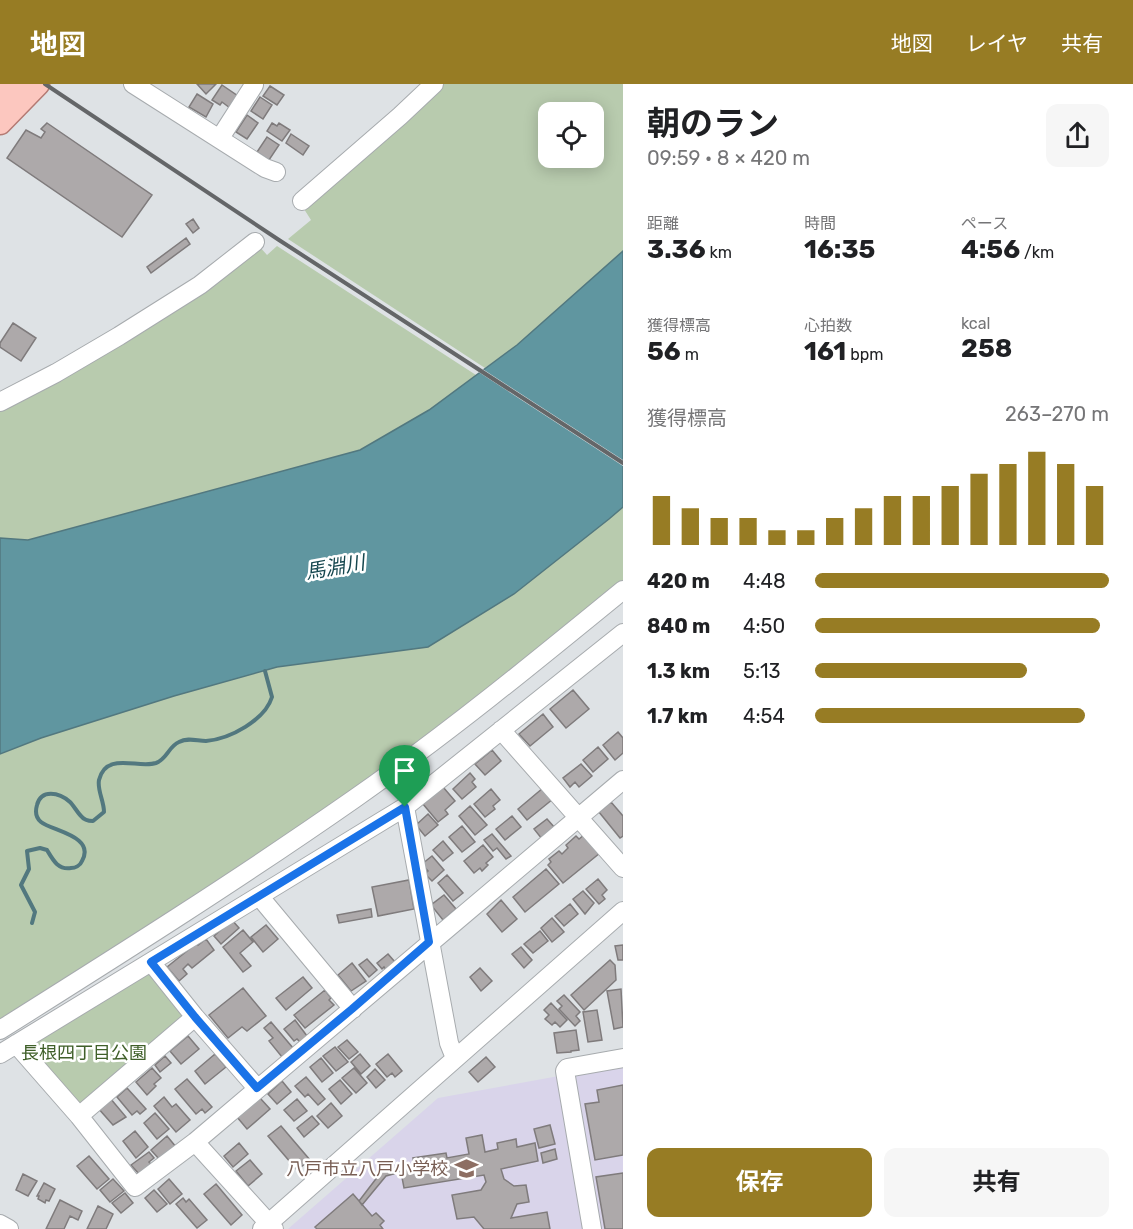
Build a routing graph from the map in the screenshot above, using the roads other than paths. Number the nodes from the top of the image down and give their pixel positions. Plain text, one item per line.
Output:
1 (12, 84) edge
2 (38, 84) edge
3 (133, 84) edge
4 (434, 84) edge
5 (254, 85) edge
6 (0, 96) edge
7 (0, 123) edge
8 (220, 138) junction
9 (276, 172) dead end
10 (302, 201) dead end
11 (255, 242) dead end
12 (0, 402) edge
13 (623, 590) edge
14 (623, 633) edge
15 (501, 730) junction
16 (623, 780) edge
17 (405, 807) junction
18 (579, 818) junction
19 (623, 868) edge
20 (259, 896) junction
21 (623, 911) edge
22 (429, 942) junction
23 (151, 962) junction
24 (352, 1009) junction
25 (195, 1017) junction
26 (0, 1030) edge
27 (16, 1044) junction
28 (0, 1054) edge
29 (455, 1058) junction
30 (623, 1058) edge
31 (257, 1088) junction
32 (79, 1116) junction
33 (195, 1142) junction
34 (0, 1224) edge
35 (268, 1227) edge
36 (9, 1229) edge
37 (592, 1229) edge

1 - 6 main road
2 - 7 main road
3 - 8 street
4 - 10 street
5 - 8 street
8 - 9 street
11 - 12 street
13 - 26 street
14 - 15 street
15 - 17 street
15 - 18 street
16 - 18 street
17 - 20 street
17 - 22 street
18 - 19 street
18 - 22 street
20 - 23 street
20 - 24 street
21 - 29 street
22 - 24 street
22 - 29 street
23 - 25 street
23 - 27 street
24 - 31 street
25 - 31 street
25 - 32 street
27 - 28 street
27 - 32 street
29 - 35 street
30 - 37 street
31 - 33 street
32 - 33 street
33 - 35 street
34 - 36 street

